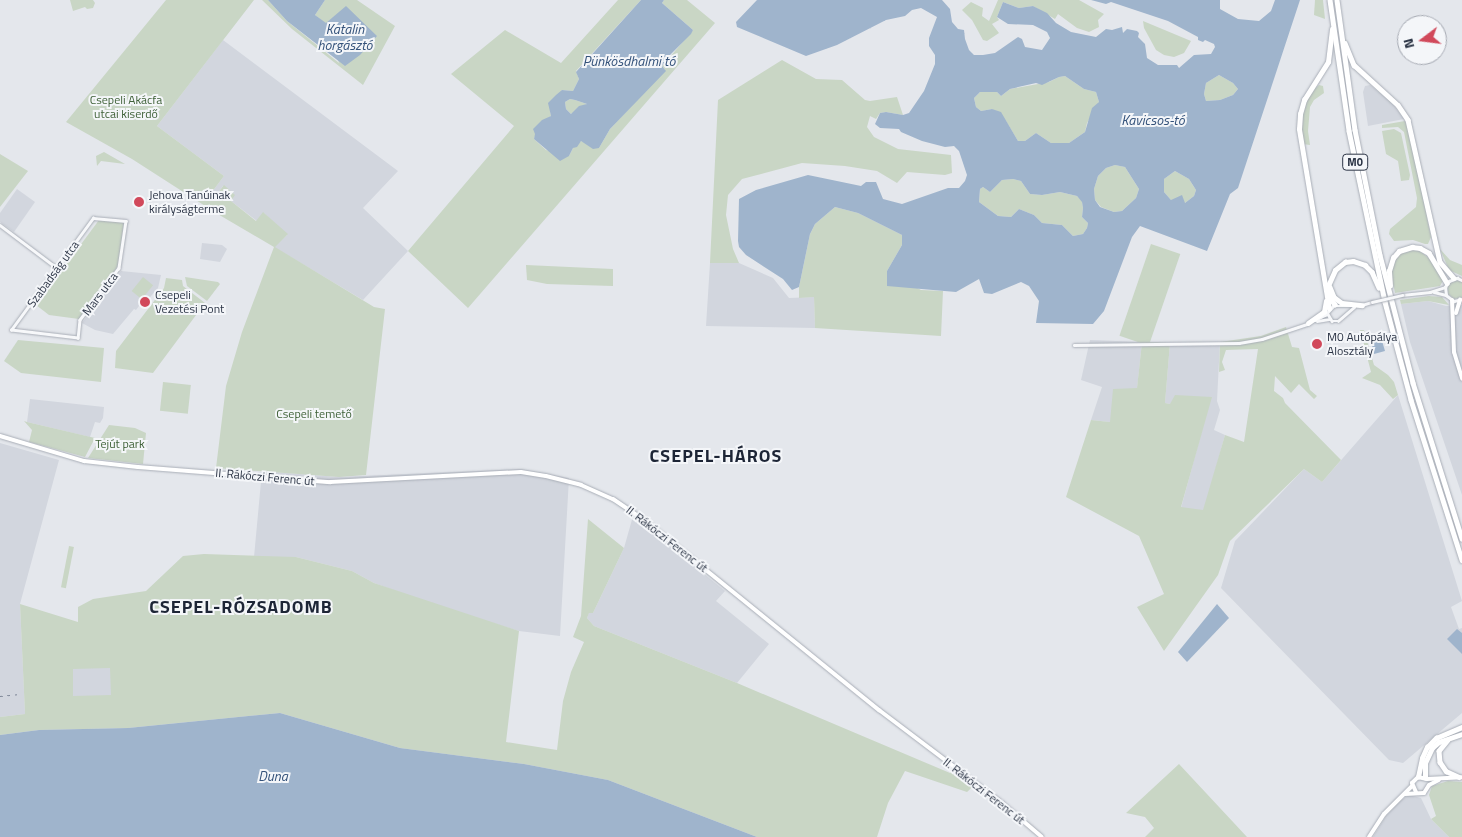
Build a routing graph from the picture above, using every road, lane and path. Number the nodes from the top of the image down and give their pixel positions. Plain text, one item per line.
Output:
1 (1330, 0) edge
2 (1337, 0) edge
3 (1333, 20) junction
4 (1341, 36) junction
5 (126, 221) joint
6 (0, 225) edge
7 (57, 268) junction
8 (1454, 278) junction
9 (1330, 280) junction
10 (1462, 280) edge
11 (1446, 285) junction
12 (1325, 290) junction
13 (1430, 292) junction
14 (1446, 294) junction
15 (1452, 300) junction
16 (1461, 300) edge
17 (1385, 302) junction
18 (1335, 305) junction
19 (1362, 305) junction
20 (1342, 307) junction
21 (1393, 308) junction
22 (1329, 311) junction
23 (1344, 314) junction
24 (1330, 319) junction
25 (1454, 320) junction
26 (1308, 323) junction
27 (78, 338) joint
28 (1074, 346) dead end
29 (1462, 379) edge
30 (0, 436) edge
31 (1462, 538) edge
32 (1462, 560) edge
33 (1462, 727) edge
34 (1462, 734) edge
35 (1451, 738) junction
36 (1418, 777) junction
37 (1461, 777) edge
38 (1443, 778) junction
39 (1426, 779) junction
40 (1429, 785) junction
41 (1412, 786) junction
42 (1416, 792) junction
43 (1403, 795) junction
44 (1042, 837) edge
45 (1369, 837) edge

1 - 3 highway, M0
2 - 4 highway, M0
3 - 12 highway
3 - 17 highway, M0
4 - 8 highway
4 - 21 highway, M0
5 - 7 street, Szabadság utca
5 - 27 street, Mars utca
6 - 7 street
7 - 27 street, Szabadság utca
8 - 10 street
8 - 11 street
9 - 17 highway
9 - 18 highway
9 - 19 highway
11 - 13 street
11 - 14 street
11 - 21 highway
12 - 22 highway
12 - 26 highway
13 - 14 street
13 - 19 street, bridge
14 - 15 street
15 - 16 street
15 - 25 main road
16 - 25 main road
17 - 32 highway, M0
18 - 20 street
18 - 22 street
19 - 20 street
19 - 23 street
20 - 23 street
21 - 31 highway, M0
22 - 24 street
22 - 26 street
23 - 24 street
24 - 26 street
25 - 29 main road
26 - 28 street
30 - 44 main road, II. Rákóczi Ferenc út
33 - 36 highway
34 - 35 highway
35 - 37 highway
35 - 39 highway
36 - 39 main road
36 - 41 main road
37 - 38 main road
38 - 39 main road
38 - 40 main road
39 - 40 main road
40 - 42 main road
41 - 42 main road
41 - 43 main road
42 - 43 main road
43 - 45 main road

